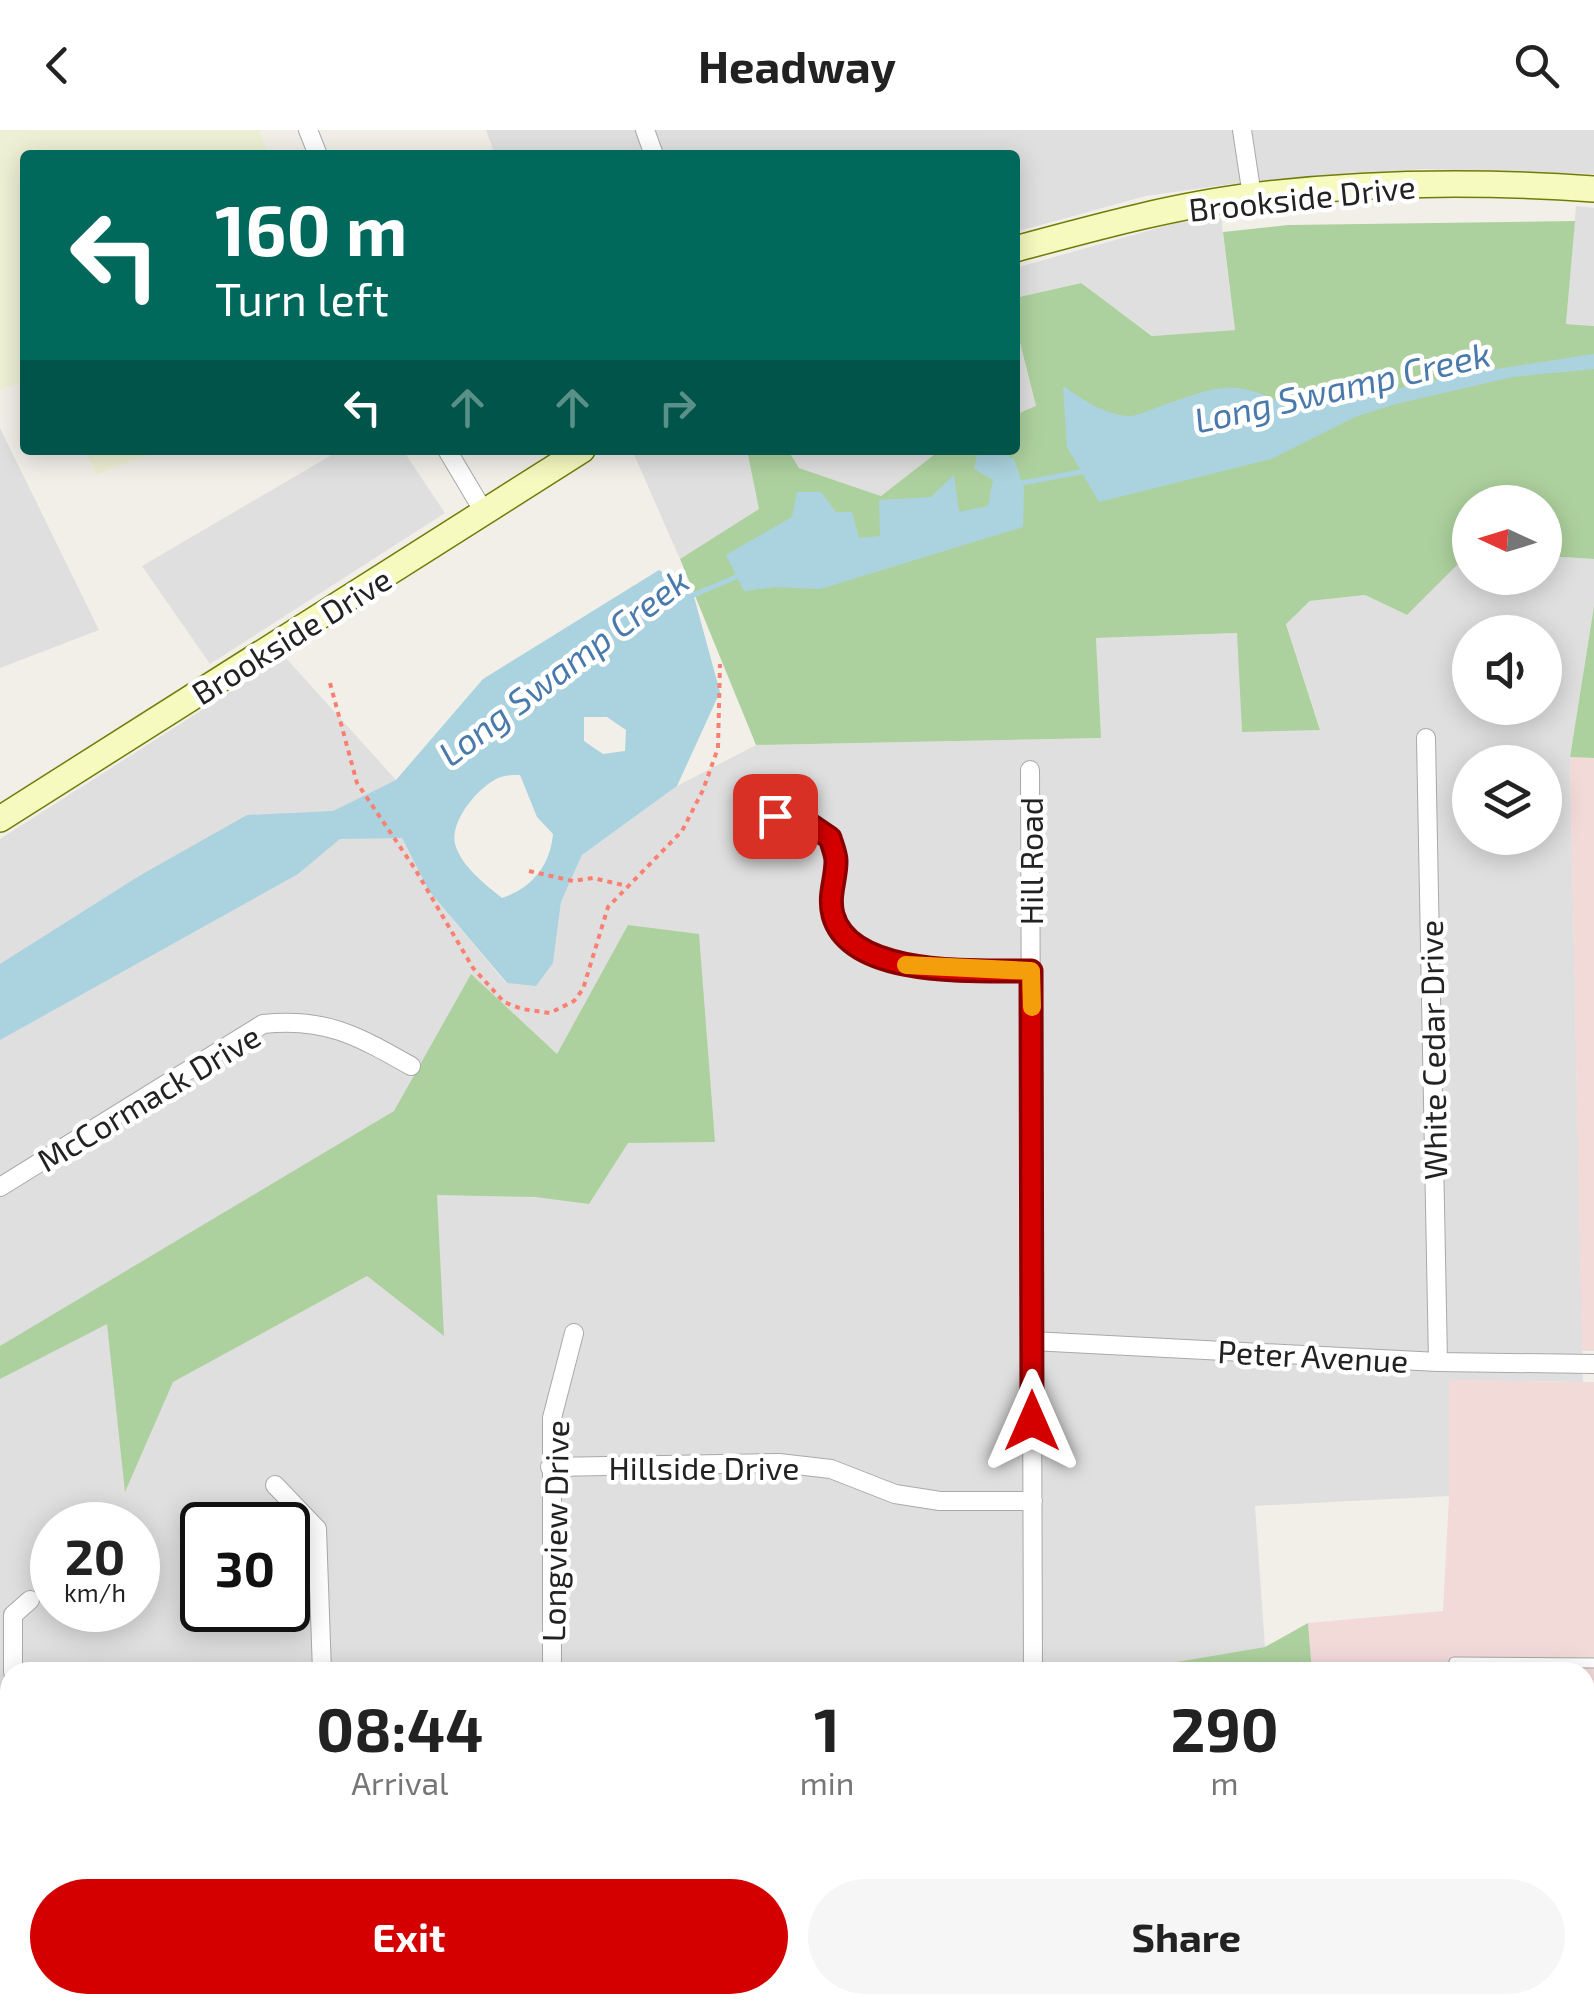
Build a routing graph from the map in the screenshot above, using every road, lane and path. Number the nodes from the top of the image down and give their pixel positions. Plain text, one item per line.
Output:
1 (1242, 130) edge
2 (1594, 189) edge
3 (1252, 196) junction
4 (1020, 248) edge
5 (450, 455) edge
6 (574, 455) edge
7 (484, 512) junction
8 (720, 664) dead end
9 (330, 682) dead end
10 (1426, 738) dead end
11 (1030, 770) dead end
12 (0, 819) edge
13 (748, 830) dead end
14 (529, 871) dead end
15 (629, 886) junction
16 (1031, 971) junction
17 (410, 1066) dead end
18 (0, 1187) edge
19 (574, 1333) dead end
20 (1032, 1342) junction
21 (1438, 1362) junction
22 (1594, 1364) edge
23 (550, 1467) junction
24 (275, 1485) dead end
25 (1032, 1501) junction
26 (30, 1600) dead end
27 (13, 1662) edge
28 (322, 1662) edge
29 (552, 1662) edge
30 (1033, 1662) edge
31 (1454, 1662) dead end
32 (1594, 1662) edge

1 - 3 street
2 - 3 street, Brookside Drive
3 - 4 street, Brookside Drive
5 - 7 street
6 - 7 street, Brookside Drive
7 - 12 street, Brookside Drive
8 - 15 path
9 - 15 path
10 - 21 street, White Cedar Drive
11 - 16 street, Hill Road
13 - 16 lane
14 - 15 path
16 - 20 street, Hill Road
17 - 18 street, McCormack Drive
19 - 23 street, Longview Drive
20 - 21 street, Peter Avenue
20 - 25 street, Hill Road
21 - 22 street, Peter Avenue
23 - 25 street, Hillside Drive
23 - 29 street, Longview Drive
24 - 28 street
25 - 30 street, Hill Road
26 - 27 street
31 - 32 lane

